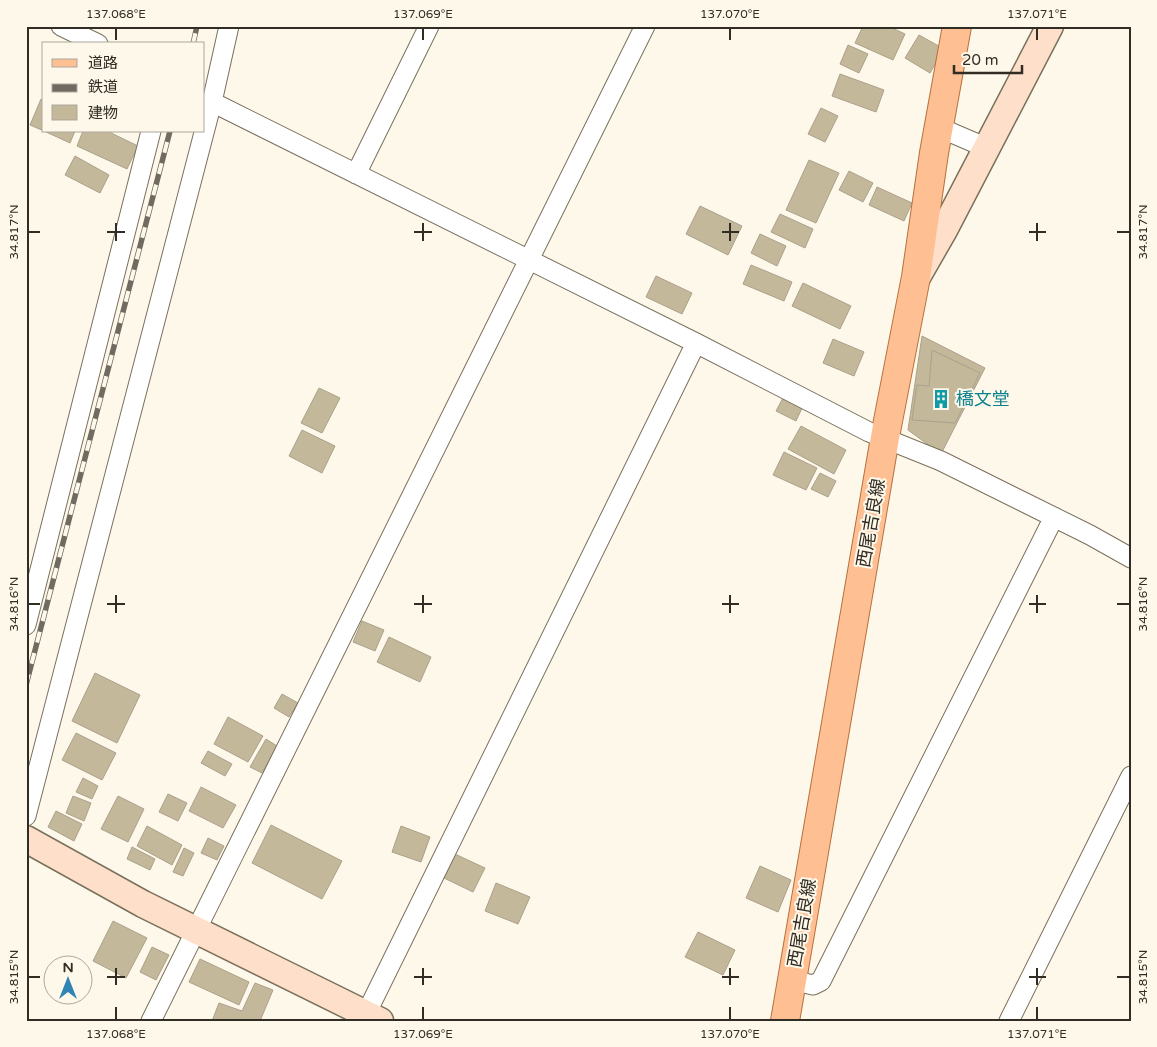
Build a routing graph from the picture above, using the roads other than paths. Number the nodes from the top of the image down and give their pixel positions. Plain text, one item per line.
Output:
1 (61, 26) edge
2 (229, 26) edge
3 (429, 26) edge
4 (645, 26) edge
5 (957, 26) edge
6 (1050, 26) edge
7 (94, 42) edge
8 (212, 102) junction
9 (938, 127) junction
10 (205, 129) edge
11 (150, 132) edge
12 (204, 132) edge
13 (987, 148) junction
14 (356, 174) junction
15 (528, 260) junction
16 (916, 277) junction
17 (696, 343) junction
18 (886, 439) junction
19 (1054, 517) junction
20 (1131, 558) edge
21 (26, 625) edge
22 (1131, 776) edge
23 (26, 816) edge
24 (26, 839) edge
25 (196, 929) junction
26 (792, 980) junction
27 (373, 1018) edge
28 (151, 1021) edge
29 (785, 1021) edge
30 (1009, 1021) edge

1 - 7 street
2 - 8 street
3 - 14 street
4 - 15 street
5 - 9 main road, 西尾吉良線
6 - 13 street
8 - 10 street
8 - 14 street
9 - 13 street
9 - 16 main road, 西尾吉良線
11 - 21 street
12 - 23 street
13 - 16 street
14 - 15 street
15 - 17 street
15 - 25 street
16 - 18 main road, 西尾吉良線
17 - 18 street
17 - 27 street
18 - 19 street
18 - 26 main road, 西尾吉良線
19 - 20 street
19 - 26 street
22 - 30 street
24 - 25 street
25 - 27 street
25 - 28 street
26 - 29 main road, 西尾吉良線

